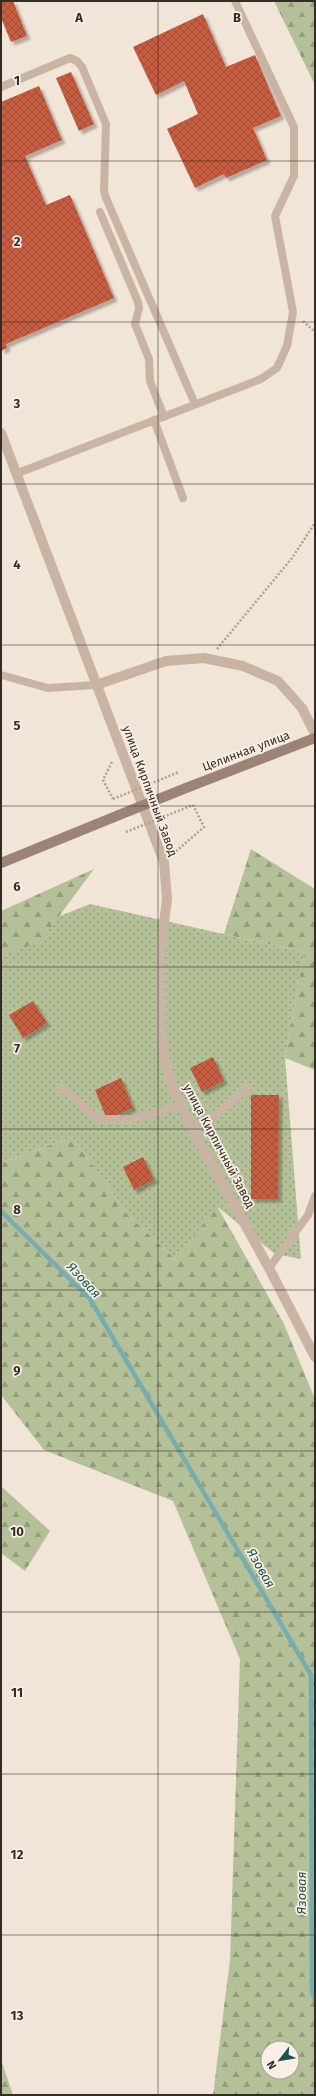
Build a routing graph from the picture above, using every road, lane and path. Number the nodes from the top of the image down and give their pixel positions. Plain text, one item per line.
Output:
1 (235, 1) edge
2 (1, 87) edge
3 (100, 212) dead end
4 (195, 404) junction
5 (164, 417) junction
6 (154, 420) junction
7 (1, 433) edge
8 (18, 473) junction
9 (183, 498) dead end
10 (315, 523) edge
11 (204, 658) junction
12 (1, 675) edge
13 (96, 685) junction
14 (315, 734) edge
15 (315, 738) edge
16 (120, 748) junction
17 (179, 772) dead end
18 (126, 832) dead end
19 (1, 862) edge
20 (164, 862) junction
21 (61, 1088) dead end
22 (248, 1088) dead end
23 (181, 1105) junction
24 (192, 1129) junction
25 (315, 1196) edge
26 (269, 1268) junction
27 (315, 1357) edge

1 - 4 lane
2 - 4 lane
3 - 5 lane
4 - 5 lane
5 - 6 lane
6 - 8 lane
6 - 9 lane
7 - 8 street, улица Кирпичный Завод
8 - 13 street, улица Кирпичный Завод
10 - 11 path
11 - 13 street
11 - 14 street
12 - 13 lane
13 - 16 street, улица Кирпичный Завод
15 - 19 main road, Целинная улица, bridge
16 - 17 path, bridge
16 - 20 street, улица Кирпичный Завод
18 - 20 path, bridge
20 - 23 street, улица Кирпичный Завод
21 - 23 lane
22 - 24 lane
23 - 24 street, улица Кирпичный Завод
24 - 26 street, улица Кирпичный Завод
25 - 26 lane
26 - 27 street, улица Кирпичный Завод

